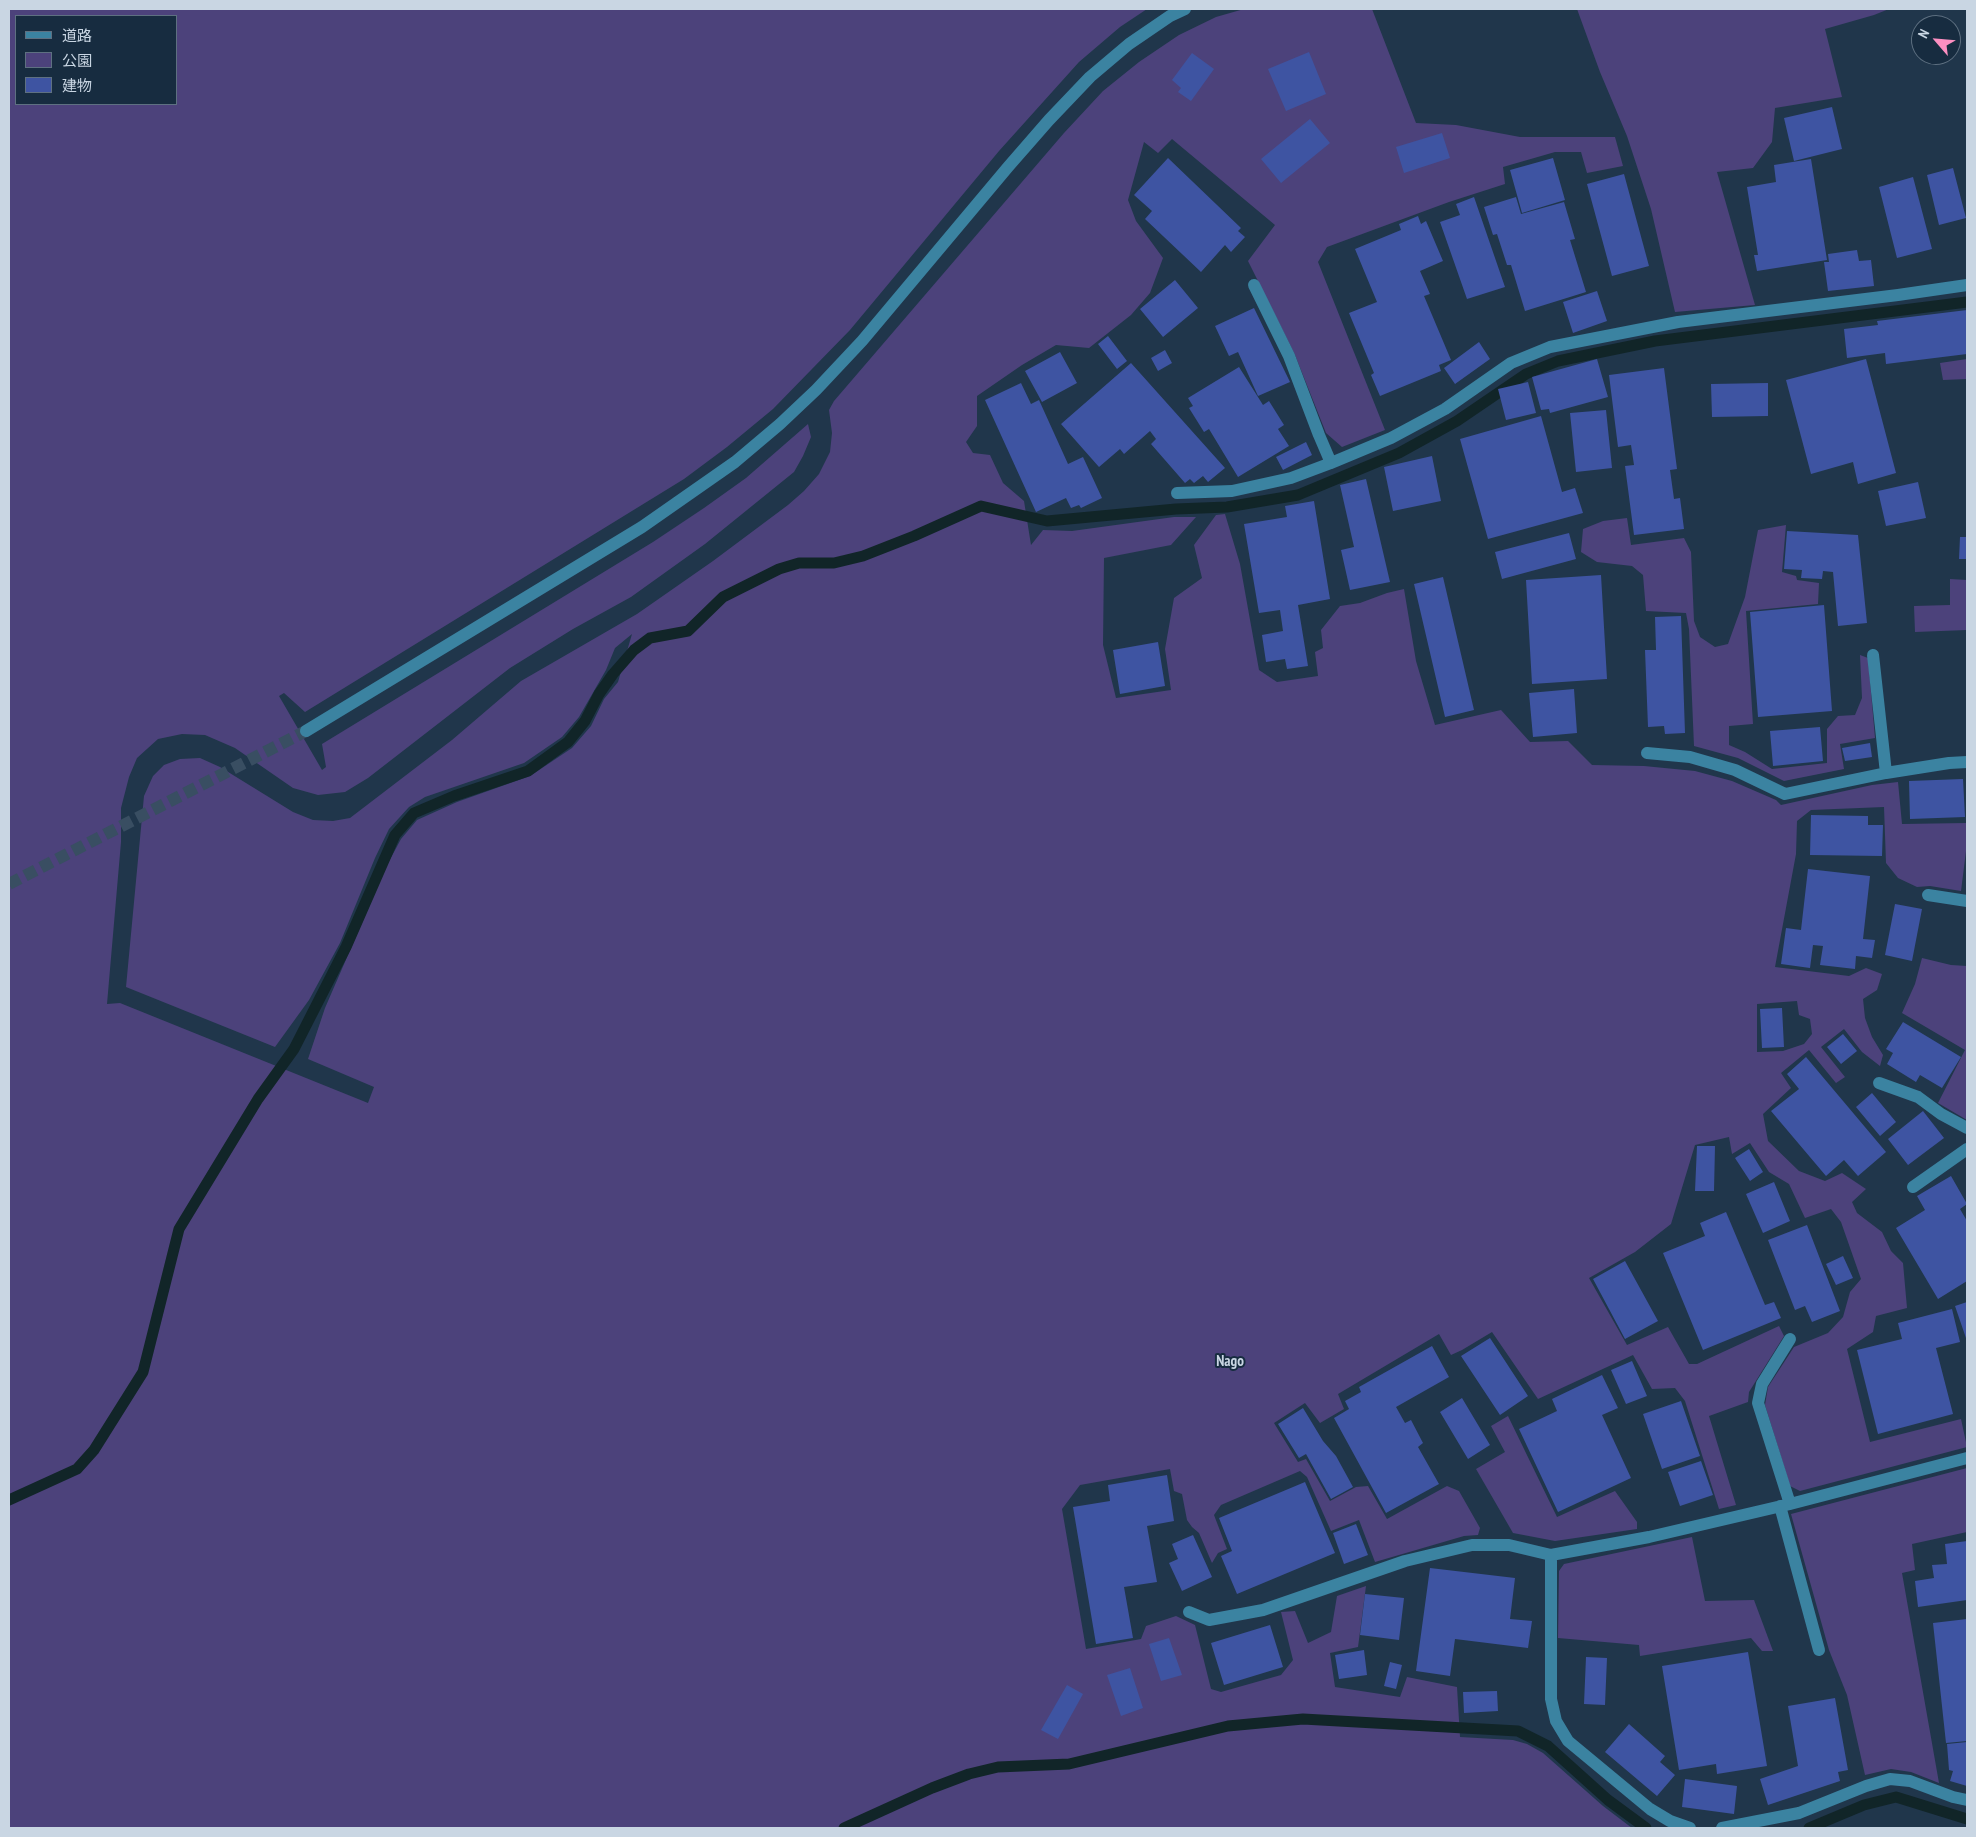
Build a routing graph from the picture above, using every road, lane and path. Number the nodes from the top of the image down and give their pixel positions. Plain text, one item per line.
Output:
1 (1185, 9) edge
2 (1254, 285) dead end
3 (1967, 285) edge
4 (1331, 462) junction
5 (1178, 493) dead end
6 (1873, 655) dead end
7 (306, 731) tunnel mouth
8 (1647, 753) dead end
9 (1967, 762) edge
10 (1886, 774) junction
11 (1928, 895) dead end
12 (1967, 901) edge
13 (1879, 1083) dead end
14 (1967, 1128) edge
15 (1967, 1149) edge
16 (1913, 1187) dead end
17 (1790, 1340) dead end
18 (1967, 1458) edge
19 (1785, 1505) junction
20 (1551, 1555) junction
21 (1189, 1612) dead end
22 (1819, 1650) dead end
23 (1967, 1800) edge
24 (1690, 1828) edge
25 (1722, 1828) edge

1 - 7 street
2 - 4 street
3 - 4 street
4 - 5 street
6 - 10 street
8 - 10 street
9 - 10 street
11 - 12 street
13 - 14 street
15 - 16 street
17 - 19 street
18 - 19 street
19 - 20 street
19 - 22 street
20 - 21 street
20 - 24 street
23 - 25 street

